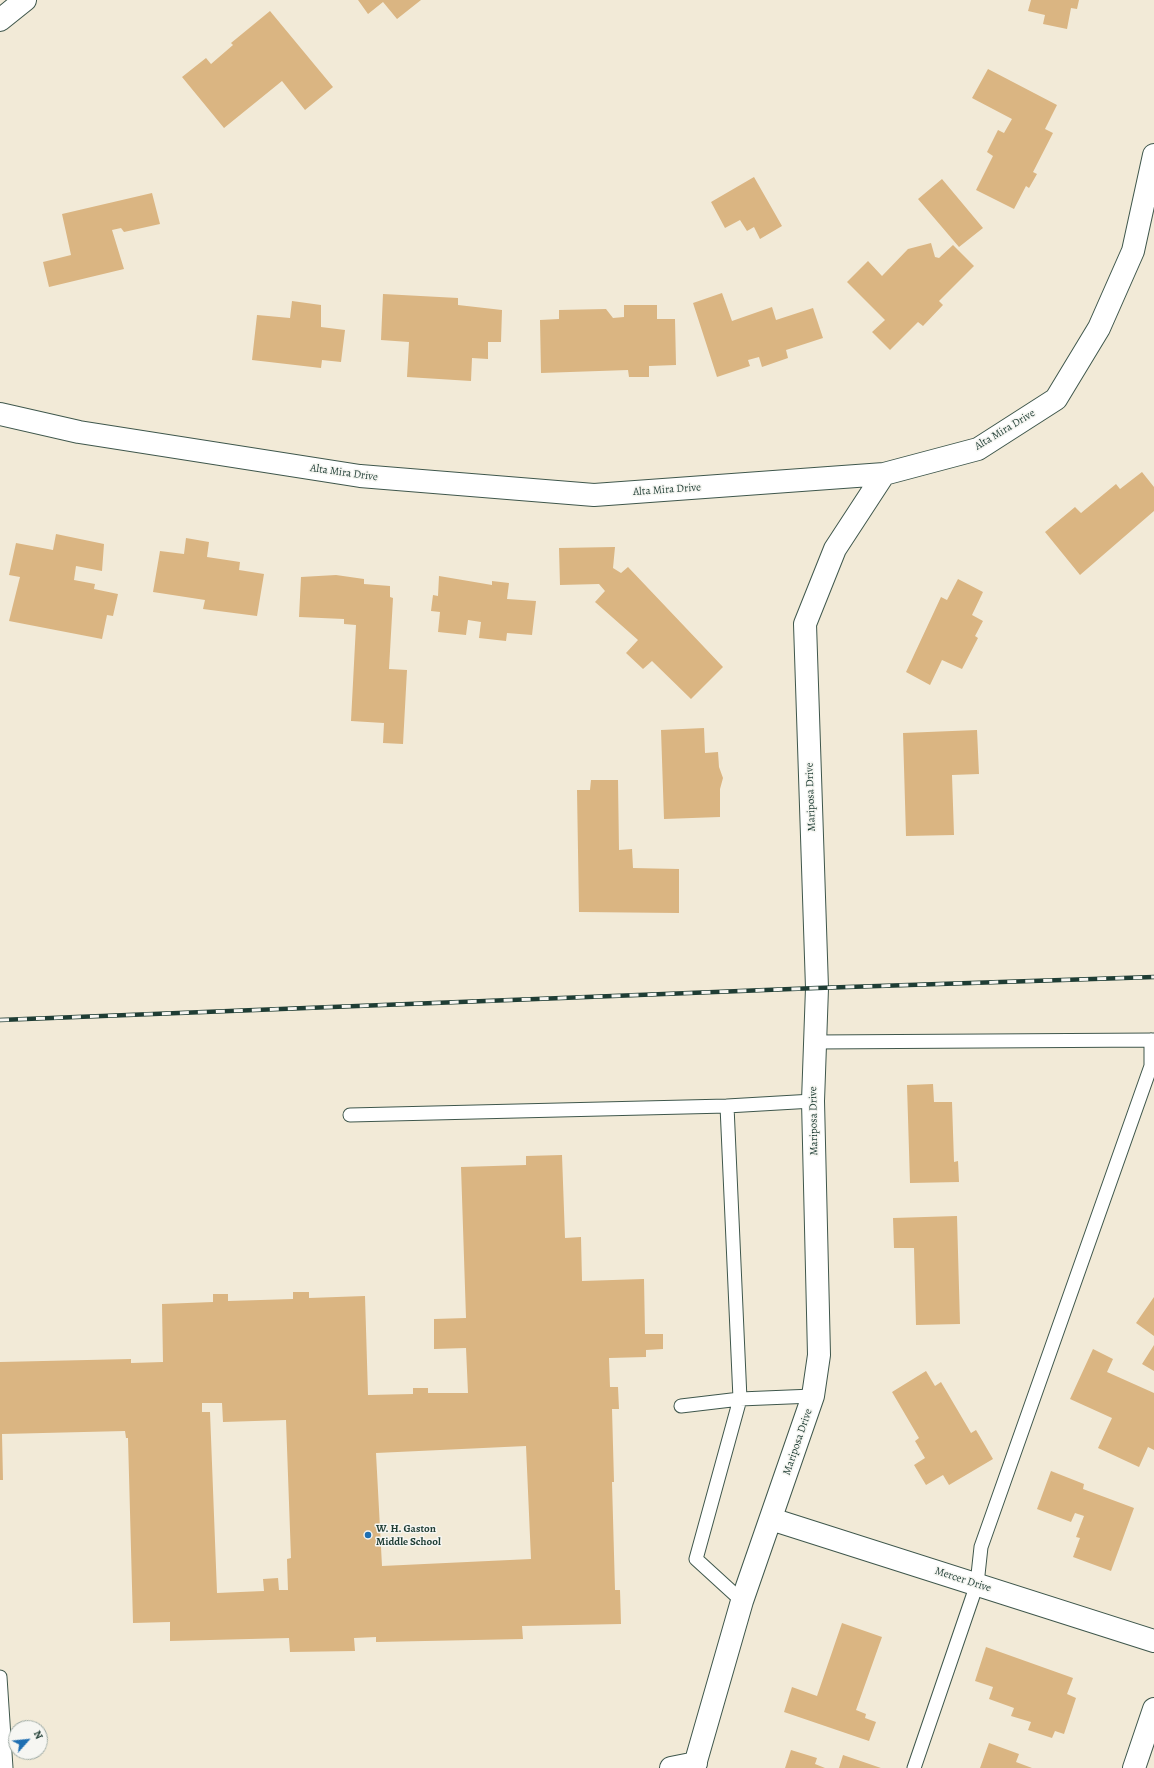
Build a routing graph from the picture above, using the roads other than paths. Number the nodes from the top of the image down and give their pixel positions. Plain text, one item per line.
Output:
1 (25, 0) edge
2 (0, 20) edge
3 (1154, 155) edge
4 (0, 414) edge
5 (884, 474) junction
6 (1153, 1040) edge
7 (815, 1042) junction
8 (812, 1101) junction
9 (728, 1106) junction
10 (350, 1115) dead end
11 (813, 1396) junction
12 (740, 1399) junction
13 (681, 1406) dead end
14 (771, 1519) junction
15 (977, 1584) junction
16 (742, 1601) junction
17 (1154, 1641) edge
18 (0, 1677) edge
19 (1, 1694) edge
20 (1154, 1709) edge
21 (695, 1765) edge
22 (6, 1768) edge
23 (672, 1768) edge
24 (914, 1768) edge
25 (1134, 1768) edge

1 - 2 street
3 - 5 street, Alta Mira Drive
4 - 5 street, Alta Mira Drive
5 - 7 street, Mariposa Drive
6 - 7 lane
6 - 15 lane
7 - 8 street, Mariposa Drive
8 - 9 lane
8 - 11 street, Mariposa Drive
9 - 10 lane
9 - 12 lane
11 - 12 lane
11 - 14 street, Mariposa Drive
12 - 13 lane
12 - 16 lane
14 - 15 street, Mercer Drive
14 - 16 street, Mariposa Drive
15 - 17 street, Mercer Drive
15 - 24 lane
16 - 21 street, Mariposa Drive
18 - 19 lane
19 - 22 lane
20 - 25 street
21 - 23 street

